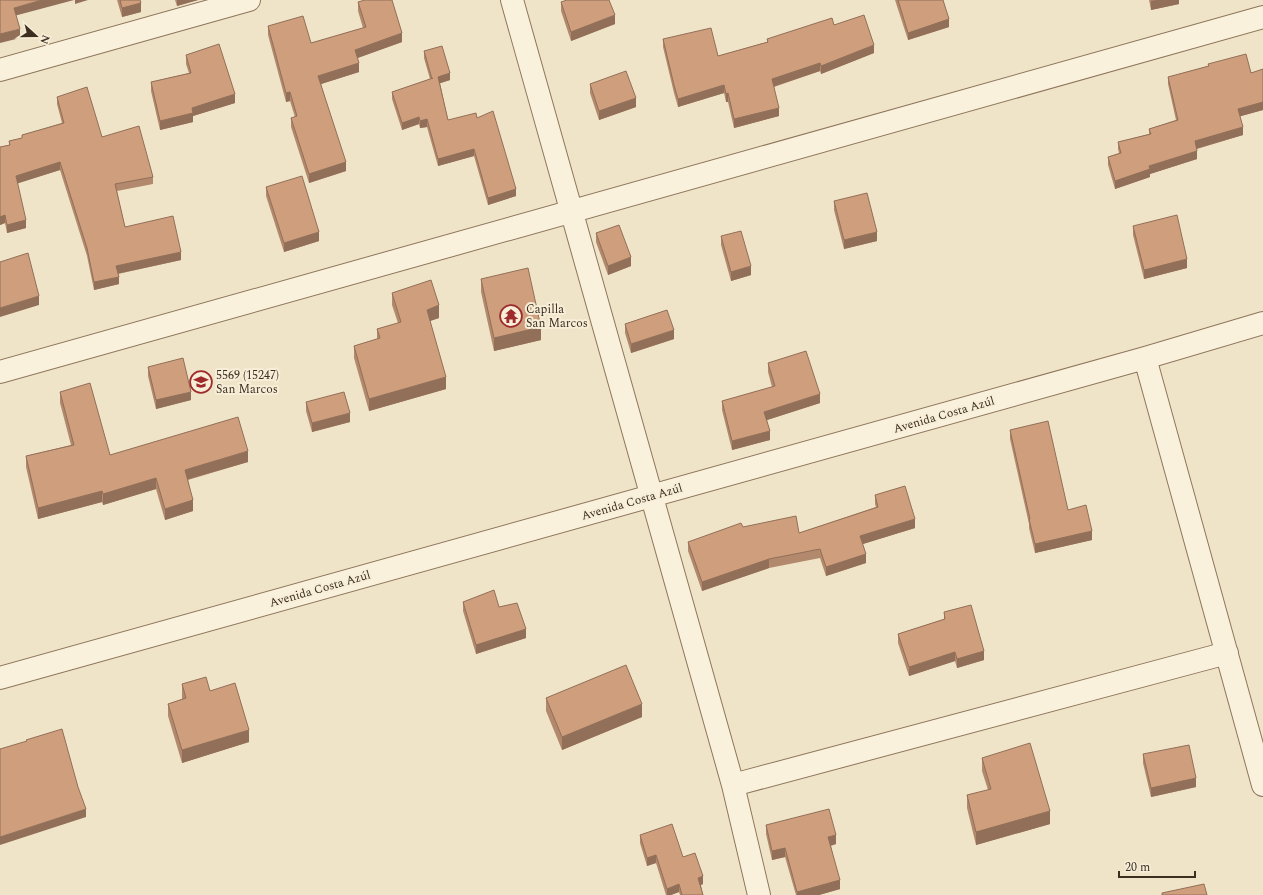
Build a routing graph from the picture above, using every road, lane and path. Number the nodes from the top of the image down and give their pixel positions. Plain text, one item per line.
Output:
1 (248, 0) edge
2 (512, 0) edge
3 (1263, 18) edge
4 (0, 70) edge
5 (572, 211) junction
6 (1263, 324) edge
7 (1146, 358) junction
8 (0, 372) edge
9 (652, 496) junction
10 (1227, 653) junction
11 (0, 678) edge
12 (733, 785) junction
13 (1263, 785) edge
14 (759, 895) edge

1 - 4 street
2 - 5 street
3 - 5 street
5 - 8 street
5 - 9 street
6 - 7 street, Avenida Costa Azúl
7 - 9 street, Avenida Costa Azúl
7 - 10 street
9 - 11 street, Avenida Costa Azúl
9 - 12 street
10 - 12 street
10 - 13 street
12 - 14 street

